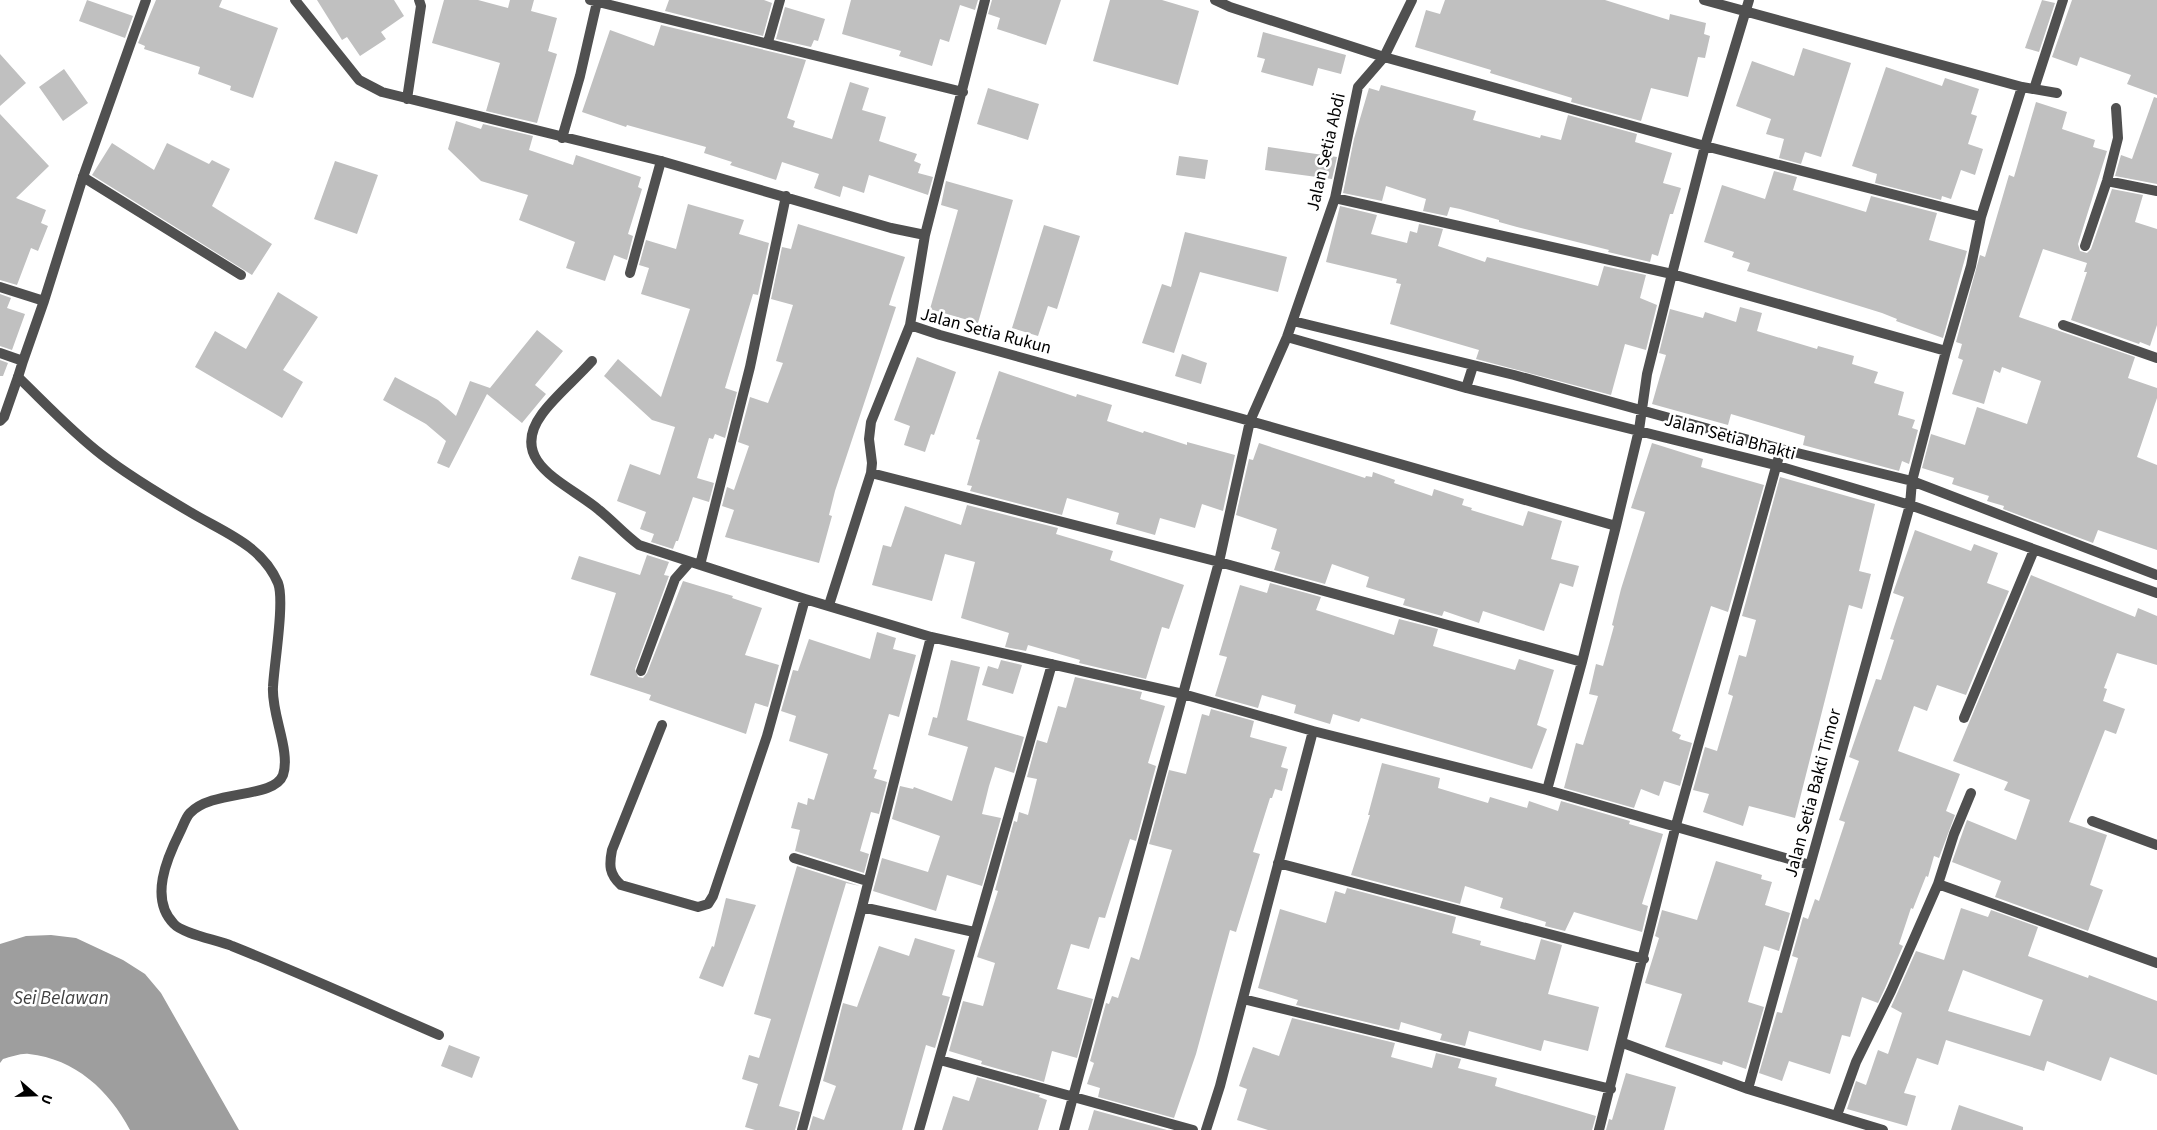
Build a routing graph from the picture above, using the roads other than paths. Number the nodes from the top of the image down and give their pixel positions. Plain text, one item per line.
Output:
1 (146, 0) edge
2 (295, 0) edge
3 (419, 0) edge
4 (780, 0) edge
5 (985, 0) edge
6 (1412, 0) edge
7 (1704, 0) edge
8 (1749, 0) edge
9 (2063, 0) edge
10 (593, 1) edge
11 (1216, 1) edge
12 (617, 2) edge
13 (1746, 11) junction
14 (768, 42) junction
15 (1384, 56) junction
16 (2022, 87) junction
17 (2034, 89) junction
18 (963, 92) junction
19 (2057, 93) dead end
20 (407, 99) junction
21 (2116, 108) dead end
22 (562, 138) junction
23 (1705, 146) junction
24 (661, 161) junction
25 (83, 177) junction
26 (2107, 181) junction
27 (2157, 191) edge
28 (786, 196) junction
29 (1335, 198) junction
30 (1981, 217) junction
31 (925, 235) junction
32 (2085, 246) dead end
33 (630, 273) dead end
34 (1672, 274) junction
35 (241, 275) dead end
36 (0, 288) edge
37 (44, 301) junction
38 (1293, 321) junction
39 (910, 325) junction
40 (2063, 326) dead end
41 (1287, 338) junction
42 (1946, 351) junction
43 (0, 353) edge
44 (2157, 358) edge
45 (22, 361) junction
46 (592, 361) dead end
47 (1473, 366) junction
48 (18, 377) junction
49 (1466, 388) junction
50 (1642, 410) junction
51 (0, 421) edge
52 (1250, 421) junction
53 (1639, 430) junction
54 (1781, 450) junction
55 (1775, 465) junction
56 (871, 473) junction
57 (1912, 481) junction
58 (1910, 505) junction
59 (1616, 526) junction
60 (2034, 550) junction
61 (2117, 559) junction
62 (1219, 562) junction
63 (695, 564) junction
64 (2109, 575) junction
65 (2157, 575) edge
66 (2157, 593) edge
67 (806, 600) junction
68 (829, 605) junction
69 (931, 637) junction
70 (1582, 662) junction
71 (1052, 664) junction
72 (641, 671) dead end
73 (1183, 694) junction
74 (1964, 718) dead end
75 (662, 725) dead end
76 (1313, 731) junction
77 (1547, 790) junction
78 (1971, 793) dead end
79 (2092, 821) dead end
80 (1676, 825) junction
81 (2157, 845) edge
82 (794, 858) dead end
83 (1278, 863) junction
84 (1810, 865) junction
85 (867, 881) junction
86 (1938, 884) junction
87 (862, 907) junction
88 (974, 932) junction
89 (1644, 959) junction
90 (2157, 963) edge
91 (1243, 999) junction
92 (439, 1036) dead end
93 (1622, 1043) junction
94 (940, 1060) junction
95 (1611, 1088) junction
96 (1748, 1089) junction
97 (1074, 1096) junction
98 (1837, 1116) junction
99 (802, 1130) edge
100 (919, 1130) edge
101 (1064, 1130) edge
102 (1193, 1130) edge
103 (1206, 1130) edge
104 (1600, 1130) edge
105 (1883, 1130) edge

1 - 25 street
2 - 20 street
3 - 20 street
4 - 14 street
5 - 18 street
6 - 15 street, Jalan Setia Abdi
7 - 13 street
8 - 13 street
9 - 17 street
10 - 12 street
10 - 22 street
11 - 15 street
12 - 14 street
13 - 16 street
13 - 23 street
14 - 18 street
15 - 23 street
15 - 29 street, Jalan Setia Abdi
16 - 17 street
16 - 30 street, Jalan Setia Bakti Timor
17 - 19 street
18 - 31 street
20 - 22 street
21 - 26 street
22 - 24 street
23 - 30 street
23 - 34 street
24 - 28 street
24 - 33 street
25 - 35 street
25 - 37 street
26 - 27 street
26 - 32 street
28 - 31 street
28 - 63 street
29 - 34 street
29 - 38 street, Jalan Setia Abdi
30 - 42 street, Jalan Setia Bakti Timor
31 - 39 street
34 - 42 street
34 - 50 street
36 - 37 street
37 - 45 street
38 - 41 street, Jalan Setia Abdi
38 - 47 street, Jalan Setia Bhakti
39 - 52 street, Jalan Setia Rukun
39 - 56 street, Jalan Setia Rukun
40 - 44 street
41 - 49 street, Jalan Setia Bhakti
41 - 52 street, Jalan Setia Abdi
42 - 57 street, Jalan Setia Bakti Timor
43 - 45 street
45 - 48 street
46 - 63 street
47 - 49 street
47 - 50 street, Jalan Setia Bhakti
48 - 51 street
48 - 92 street
49 - 53 street, Jalan Setia Bhakti
50 - 53 street
50 - 54 street, Jalan Setia Bhakti
52 - 59 street, Jalan Setia Rukun
52 - 62 street, Jalan Setia Abdi
53 - 55 street, Jalan Setia Bhakti
53 - 59 street
54 - 55 street
54 - 57 street, Jalan Setia Bhakti
55 - 58 street, Jalan Setia Bhakti
55 - 80 street
56 - 62 street
56 - 68 street, Jalan Setia Rukun
57 - 58 street, Jalan Setia Bakti Timor
57 - 61 street, Jalan Setia Bhakti
58 - 60 street, Jalan Setia Bhakti
58 - 84 street, Jalan Setia Bakti Timor
59 - 70 street
60 - 64 street, Jalan Setia Bhakti
60 - 74 street
61 - 64 street
61 - 65 street, Jalan Setia Bhakti
62 - 70 street
62 - 73 street, Jalan Setia Abdi
63 - 67 street
63 - 72 street
64 - 66 street, Jalan Setia Bhakti
67 - 68 street
67 - 75 street
68 - 69 street
69 - 71 street
69 - 85 street
70 - 77 street
71 - 73 street
71 - 88 street
73 - 76 street
73 - 97 street, Jalan Setia Abdi
76 - 77 street
76 - 83 street
77 - 80 street
78 - 86 street
79 - 81 street
80 - 84 street
80 - 89 street
82 - 85 street
83 - 89 street
83 - 91 street
84 - 96 street, Jalan Setia Bakti Timor
85 - 87 street
86 - 90 street
86 - 98 street
87 - 88 street
87 - 99 street
88 - 94 street
89 - 93 street
91 - 95 street
91 - 103 street
93 - 95 street
93 - 96 street
94 - 97 street
94 - 100 street
95 - 104 street
96 - 98 street
97 - 101 street, Jalan Setia Abdi
97 - 102 street
98 - 105 street

